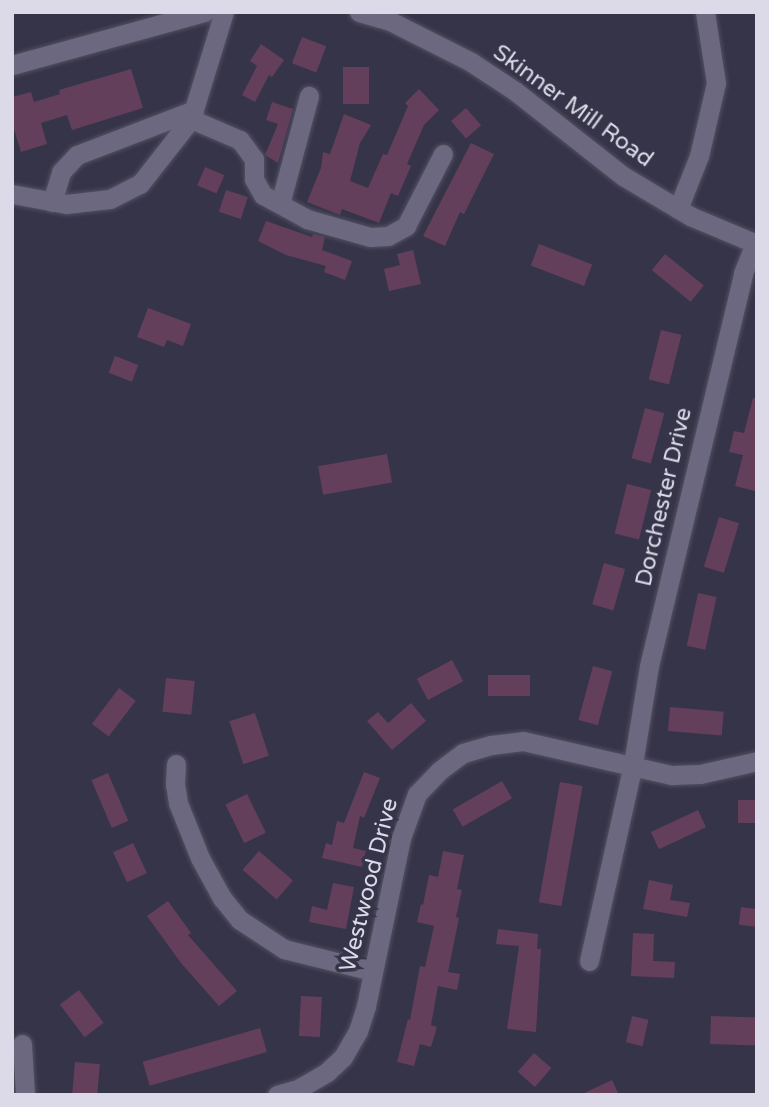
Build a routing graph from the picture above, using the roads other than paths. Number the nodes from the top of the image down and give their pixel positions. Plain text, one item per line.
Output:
1 (205, 12) edge
2 (224, 12) edge
3 (705, 12) edge
4 (361, 13) edge
5 (12, 65) edge
6 (309, 96) dead end
7 (193, 114) junction
8 (443, 154) dead end
9 (12, 194) edge
10 (52, 202) junction
11 (280, 205) junction
12 (678, 209) junction
13 (756, 244) edge
14 (757, 761) edge
15 (176, 764) dead end
16 (633, 764) junction
17 (589, 961) dead end
18 (372, 971) junction
19 (22, 1044) dead end
20 (25, 1095) edge
21 (277, 1095) edge

1 - 5 street
2 - 7 street
3 - 12 street
4 - 12 street, Skinner Mill Road
6 - 11 street
7 - 10 street
7 - 10 street
7 - 11 street
8 - 11 street
9 - 10 street
12 - 13 street, Skinner Mill Road
13 - 16 street, Dorchester Drive
14 - 16 street, Westwood Drive
15 - 18 street
16 - 17 street, Dorchester Drive
16 - 18 street, Westwood Drive
18 - 21 street, Westwood Drive
19 - 20 street

